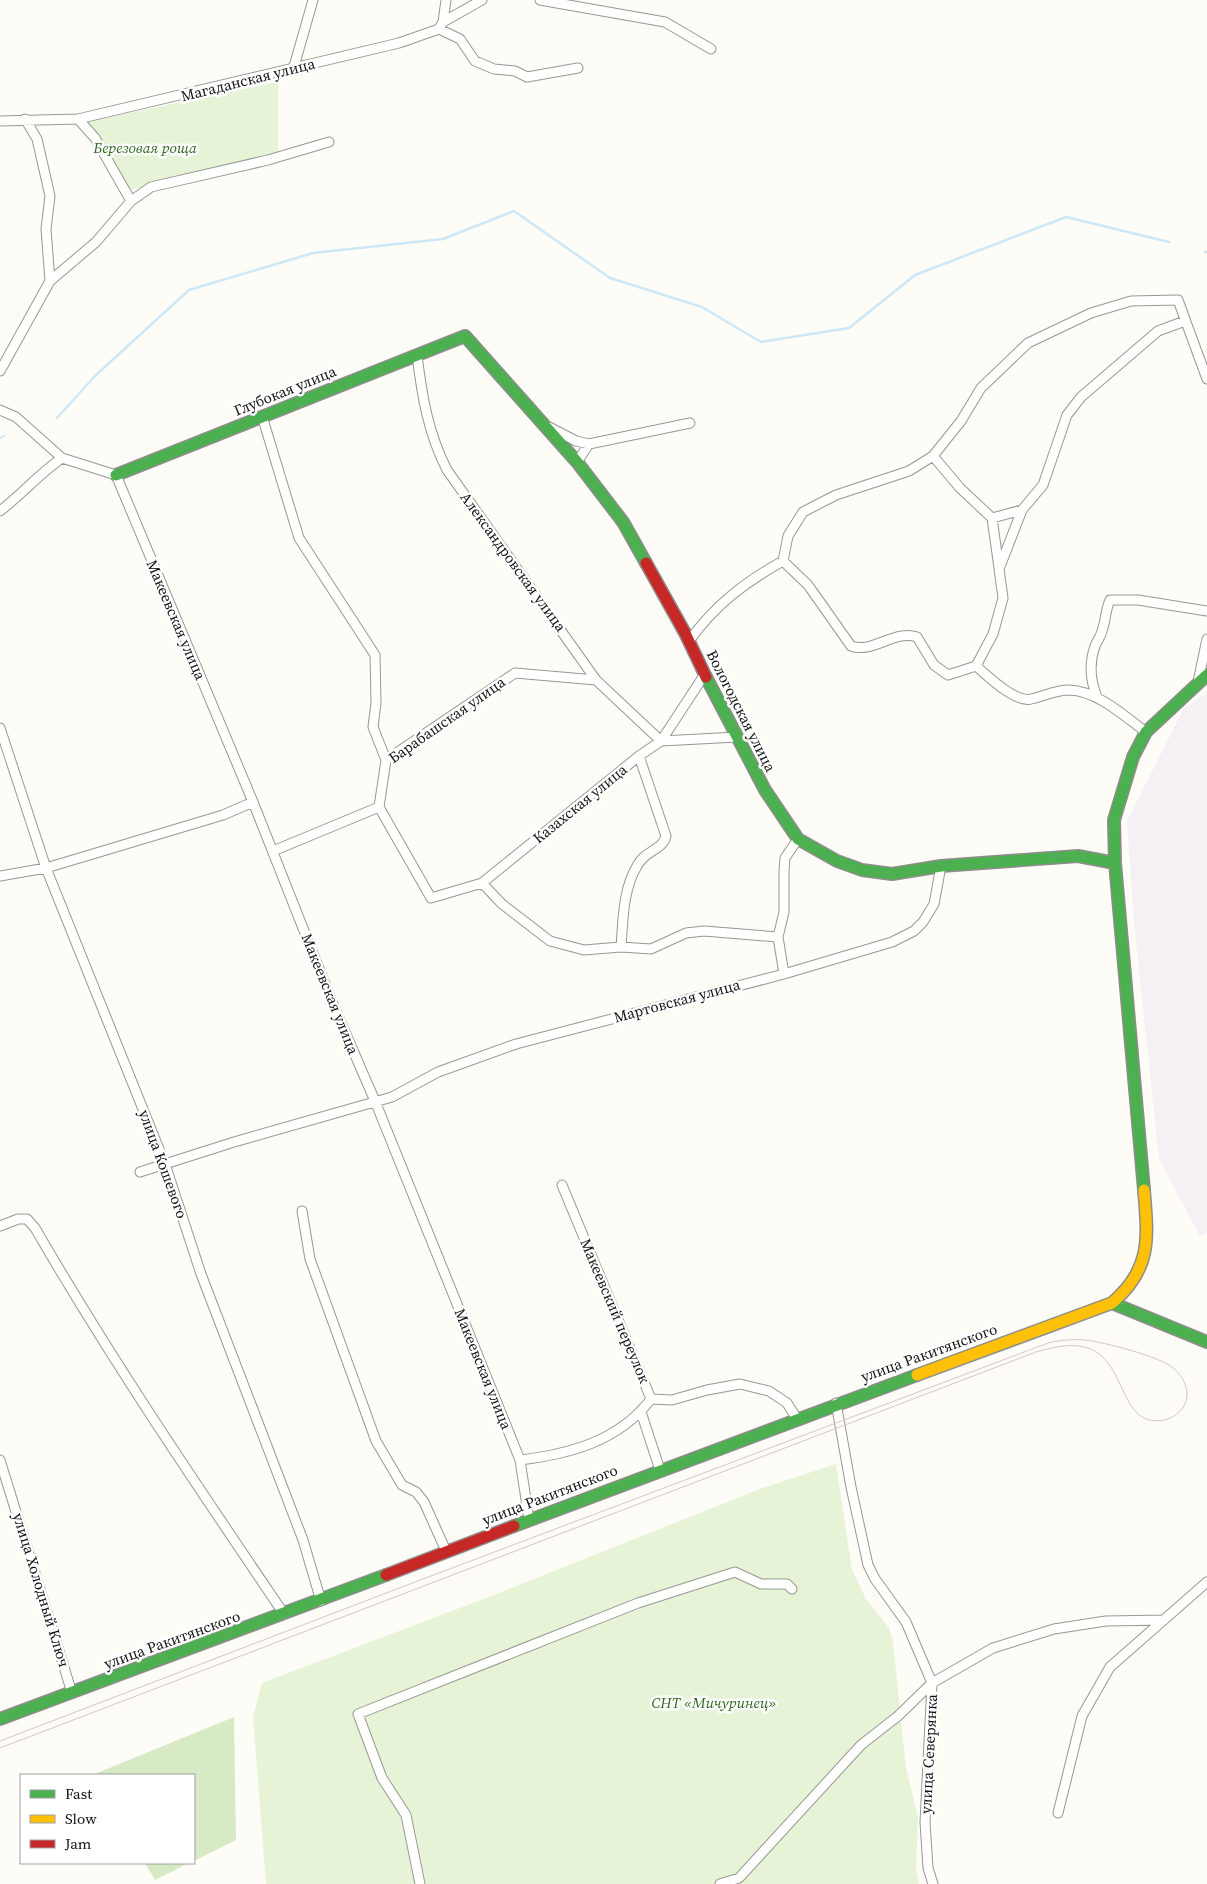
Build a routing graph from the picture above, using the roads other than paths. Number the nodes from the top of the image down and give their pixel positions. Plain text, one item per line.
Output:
1 (313, 0) edge
2 (446, 0) edge
3 (482, 0) edge
4 (540, 0) edge
5 (441, 26) junction
6 (711, 49) dead end
7 (578, 68) dead end
8 (293, 70) junction
9 (25, 119) junction
10 (78, 119) junction
11 (0, 121) edge
12 (329, 142) dead end
13 (131, 201) junction
14 (50, 281) junction
15 (1185, 321) junction
16 (465, 336) joint
17 (417, 355) junction
18 (0, 371) edge
19 (1207, 379) edge
20 (0, 410) edge
21 (262, 416) junction
22 (541, 423) junction
23 (690, 424) dead end
24 (589, 444) junction
25 (933, 456) junction
26 (62, 458) junction
27 (576, 462) junction
28 (116, 474) junction
29 (1022, 510) junction
30 (0, 511) edge
31 (992, 518) junction
32 (783, 561) junction
33 (999, 569) junction
34 (1207, 611) edge
35 (1207, 639) edge
36 (689, 641) junction
37 (976, 666) junction
38 (705, 674) junction
39 (1202, 679) edge
40 (596, 680) junction
41 (1097, 697) junction
42 (0, 728) edge
43 (1146, 732) junction
44 (737, 737) junction
45 (661, 741) junction
46 (639, 756) junction
47 (386, 760) junction
48 (253, 802) junction
49 (379, 807) junction
50 (798, 839) junction
51 (273, 851) junction
52 (1115, 864) junction
53 (941, 866) junction
54 (46, 868) junction
55 (0, 876) edge
56 (482, 883) junction
57 (778, 937) junction
58 (621, 947) junction
59 (784, 974) junction
60 (375, 1102) junction
61 (165, 1164) junction
62 (140, 1172) dead end
63 (562, 1185) dead end
64 (302, 1212) dead end
65 (0, 1226) edge
66 (1112, 1302) junction
67 (1207, 1342) edge
68 (651, 1399) junction
69 (836, 1403) junction
70 (641, 1412) junction
71 (797, 1419) junction
72 (0, 1460) edge
73 (520, 1460) junction
74 (660, 1470) junction
75 (529, 1519) junction
76 (446, 1551) junction
77 (1207, 1582) edge
78 (792, 1590) dead end
79 (320, 1601) junction
80 (284, 1614) junction
81 (1164, 1620) junction
82 (932, 1683) junction
83 (72, 1693) junction
84 (0, 1719) edge
85 (1058, 1812) dead end
86 (420, 1884) edge
87 (720, 1884) edge
88 (933, 1884) edge

1 - 8 street
2 - 5 street
3 - 5 street, Магаданская улица
4 - 6 street
5 - 7 street
5 - 8 street, Магаданская улица
8 - 10 street, Магаданская улица
9 - 10 street, Магаданская улица
9 - 11 street, Магаданская улица
9 - 14 street
10 - 13 street
12 - 13 street
13 - 14 street
14 - 18 street
15 - 19 street
15 - 25 street
15 - 29 street
16 - 17 main road, Глубокая улица
16 - 22 main road, Вологодская улица
17 - 21 main road, Глубокая улица
17 - 40 street, Александровская улица
20 - 26 street
21 - 28 main road, Глубокая улица
21 - 47 street
22 - 24 street
22 - 27 main road, Вологодская улица
23 - 24 street
24 - 27 street
25 - 31 street
25 - 32 street
26 - 28 street
26 - 30 street
27 - 36 main road, Вологодская улица
28 - 48 street, Макеевская улица
29 - 31 street
29 - 33 street
31 - 33 street
32 - 36 street
32 - 37 street
33 - 37 street
34 - 41 street
35 - 39 street
36 - 38 main road, Вологодская улица
37 - 41 street
38 - 44 main road, Вологодская улица
38 - 45 street
39 - 43 main road
40 - 45 street, Александровская улица
40 - 47 street, Барабашская улица
41 - 43 street
42 - 54 street, улица Кошевого
43 - 52 main road
44 - 45 street
44 - 50 main road, Вологодская улица
45 - 46 street, Казахская улица
46 - 56 street, Казахская улица
46 - 58 street
47 - 49 street, Барабашская улица
48 - 51 street, Макеевская улица
48 - 54 street
49 - 51 street
49 - 56 street, Казахская улица
50 - 53 main road, Вологодская улица
50 - 57 street
51 - 60 street, Макеевская улица
52 - 53 main road, Вологодская улица
52 - 66 main road
53 - 59 street, Мартовская улица
54 - 55 street
54 - 61 street, улица Кошевого
56 - 58 street
57 - 58 street
57 - 59 street
59 - 60 street, Мартовская улица
60 - 61 street, Мартовская улица
60 - 73 street, Макеевская улица
61 - 62 street, Мартовская улица
61 - 79 street, улица Кошевого
63 - 68 street, Макеевский переулок
64 - 76 street
65 - 80 street
66 - 67 main road
66 - 69 main road, улица Ракитянского
68 - 70 street
68 - 71 street, Макеевский переулок
69 - 71 main road, улица Ракитянского
69 - 82 street, улица Северянка
70 - 73 street
70 - 74 street
71 - 74 main road, улица Ракитянского
72 - 83 street, улица Холодный Ключ
73 - 75 street, Макеевская улица
74 - 75 main road, улица Ракитянского
75 - 76 main road, улица Ракитянского
76 - 79 main road, улица Ракитянского
77 - 81 street
78 - 86 street
79 - 80 main road, улица Ракитянского
80 - 83 main road, улица Ракитянского
81 - 82 street
81 - 85 street
82 - 87 street
82 - 88 street, улица Северянка
83 - 84 main road, улица Ракитянского

